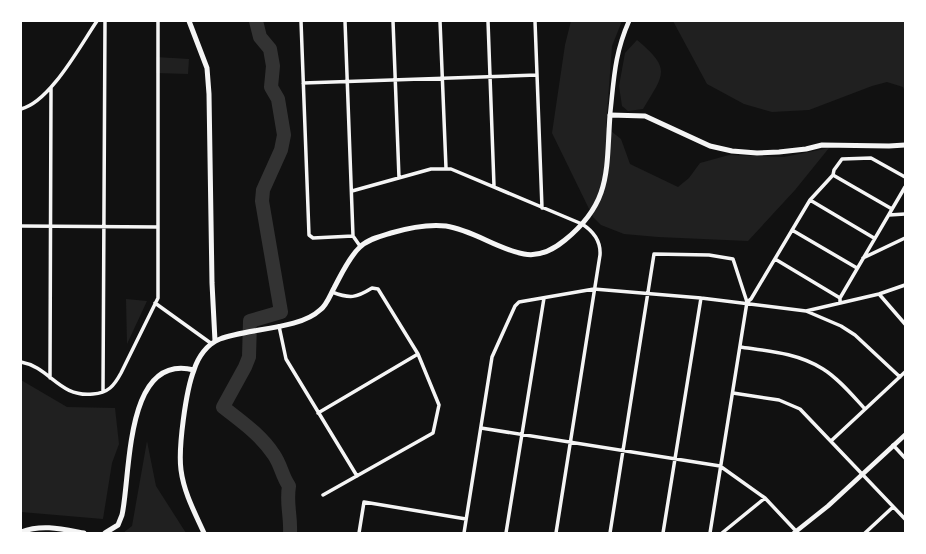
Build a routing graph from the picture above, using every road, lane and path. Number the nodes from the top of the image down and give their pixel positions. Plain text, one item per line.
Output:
1 (97, 21) edge
2 (105, 21) edge
3 (158, 21) edge
4 (189, 21) edge
5 (301, 21) edge
6 (345, 21) edge
7 (393, 21) edge
8 (440, 21) edge
9 (488, 21) edge
10 (536, 21) edge
11 (629, 21) edge
12 (538, 75) junction
13 (491, 77) junction
14 (443, 79) junction
15 (395, 81) junction
16 (303, 83) junction
17 (348, 83) junction
18 (51, 88) junction
19 (21, 109) edge
20 (610, 115) junction
21 (905, 145) edge
22 (446, 168) junction
23 (833, 175) junction
24 (905, 177) edge
25 (399, 178) junction
26 (494, 186) junction
27 (905, 188) edge
28 (352, 191) junction
29 (810, 200) junction
30 (542, 208) junction
31 (892, 209) junction
32 (905, 214) edge
33 (889, 215) junction
34 (582, 224) junction
35 (21, 226) edge
36 (51, 226) junction
37 (105, 226) junction
38 (158, 227) junction
39 (792, 230) junction
40 (353, 236) junction
41 (874, 238) junction
42 (905, 238) edge
43 (360, 246) junction
44 (863, 258) junction
45 (774, 259) junction
46 (857, 268) junction
47 (905, 285) edge
48 (594, 289) junction
49 (332, 292) junction
50 (648, 293) junction
51 (879, 294) junction
52 (544, 298) junction
53 (701, 298) junction
54 (840, 298) junction
55 (747, 302) junction
56 (155, 303) junction
57 (840, 303) junction
58 (806, 311) junction
59 (905, 324) edge
60 (279, 326) junction
61 (214, 343) junction
62 (740, 347) junction
63 (418, 354) junction
64 (21, 362) edge
65 (194, 370) junction
66 (905, 372) edge
67 (900, 377) junction
68 (50, 378) junction
69 (103, 392) junction
70 (733, 393) junction
71 (865, 409) junction
72 (318, 413) junction
73 (481, 428) junction
74 (522, 434) junction
75 (905, 435) edge
76 (831, 441) junction
77 (570, 442) junction
78 (893, 446) junction
79 (623, 451) junction
80 (905, 458) edge
81 (675, 459) junction
82 (720, 466) junction
83 (862, 474) junction
84 (357, 476) junction
85 (322, 495) dead end
86 (765, 498) junction
87 (894, 507) junction
88 (466, 519) junction
89 (905, 519) edge
90 (21, 532) edge
91 (795, 532) edge
92 (84, 533) edge
93 (105, 533) edge
94 (204, 533) edge
95 (359, 533) edge
96 (464, 533) edge
97 (506, 533) edge
98 (556, 533) edge
99 (610, 533) edge
100 (663, 533) edge
101 (710, 533) edge
102 (722, 533) edge
103 (865, 533) edge

1 - 18 street
2 - 37 street
3 - 38 street
4 - 61 main road
5 - 16 street
6 - 17 street
7 - 15 street
8 - 14 street
9 - 13 street
10 - 12 street
11 - 20 street
12 - 13 street
12 - 30 street
13 - 14 street
13 - 26 street
14 - 15 street
14 - 22 street
15 - 17 street
15 - 25 street
16 - 17 street
16 - 40 street
17 - 28 street
18 - 19 street
18 - 36 street
20 - 21 main road
20 - 34 main road
22 - 25 street
22 - 26 street
23 - 24 street
23 - 29 street
23 - 31 street
25 - 28 street
26 - 30 street
27 - 31 street
28 - 40 street
29 - 39 street
29 - 41 street
30 - 34 street
31 - 33 street
32 - 33 street
33 - 41 street
34 - 43 main road
34 - 48 street
35 - 36 street
36 - 37 street
36 - 68 street
37 - 38 street
37 - 69 street
38 - 56 street
39 - 45 street
39 - 46 street
40 - 43 street
41 - 44 street
42 - 44 street
43 - 49 main road
44 - 46 street
45 - 54 street
45 - 55 street
46 - 54 street
47 - 51 street
48 - 50 street
48 - 52 street
48 - 77 street
49 - 60 main road
49 - 63 street
50 - 53 street
50 - 55 street
50 - 79 street
51 - 57 street
51 - 59 street
52 - 73 street
52 - 74 street
53 - 55 street
53 - 81 street
54 - 57 street
55 - 58 street
55 - 62 street
56 - 61 street
56 - 69 street
57 - 58 street
58 - 67 street
60 - 61 main road
60 - 72 street
61 - 65 main road
62 - 70 street
62 - 71 street
63 - 72 street
63 - 84 street
64 - 68 street
65 - 93 main road
65 - 94 main road
66 - 67 street
67 - 71 street
68 - 69 street
70 - 76 street
70 - 82 street
71 - 76 street
72 - 84 street
73 - 74 street
73 - 88 street
74 - 77 street
74 - 97 street
75 - 78 street
76 - 83 street
77 - 79 street
77 - 98 street
78 - 80 street
78 - 83 street
79 - 81 street
79 - 99 street
81 - 82 street
81 - 100 street
82 - 86 street
82 - 101 street
83 - 87 street
83 - 91 street
84 - 85 street
86 - 91 street
86 - 102 street
87 - 89 street
87 - 103 street
88 - 95 street
88 - 96 street
90 - 92 main road

